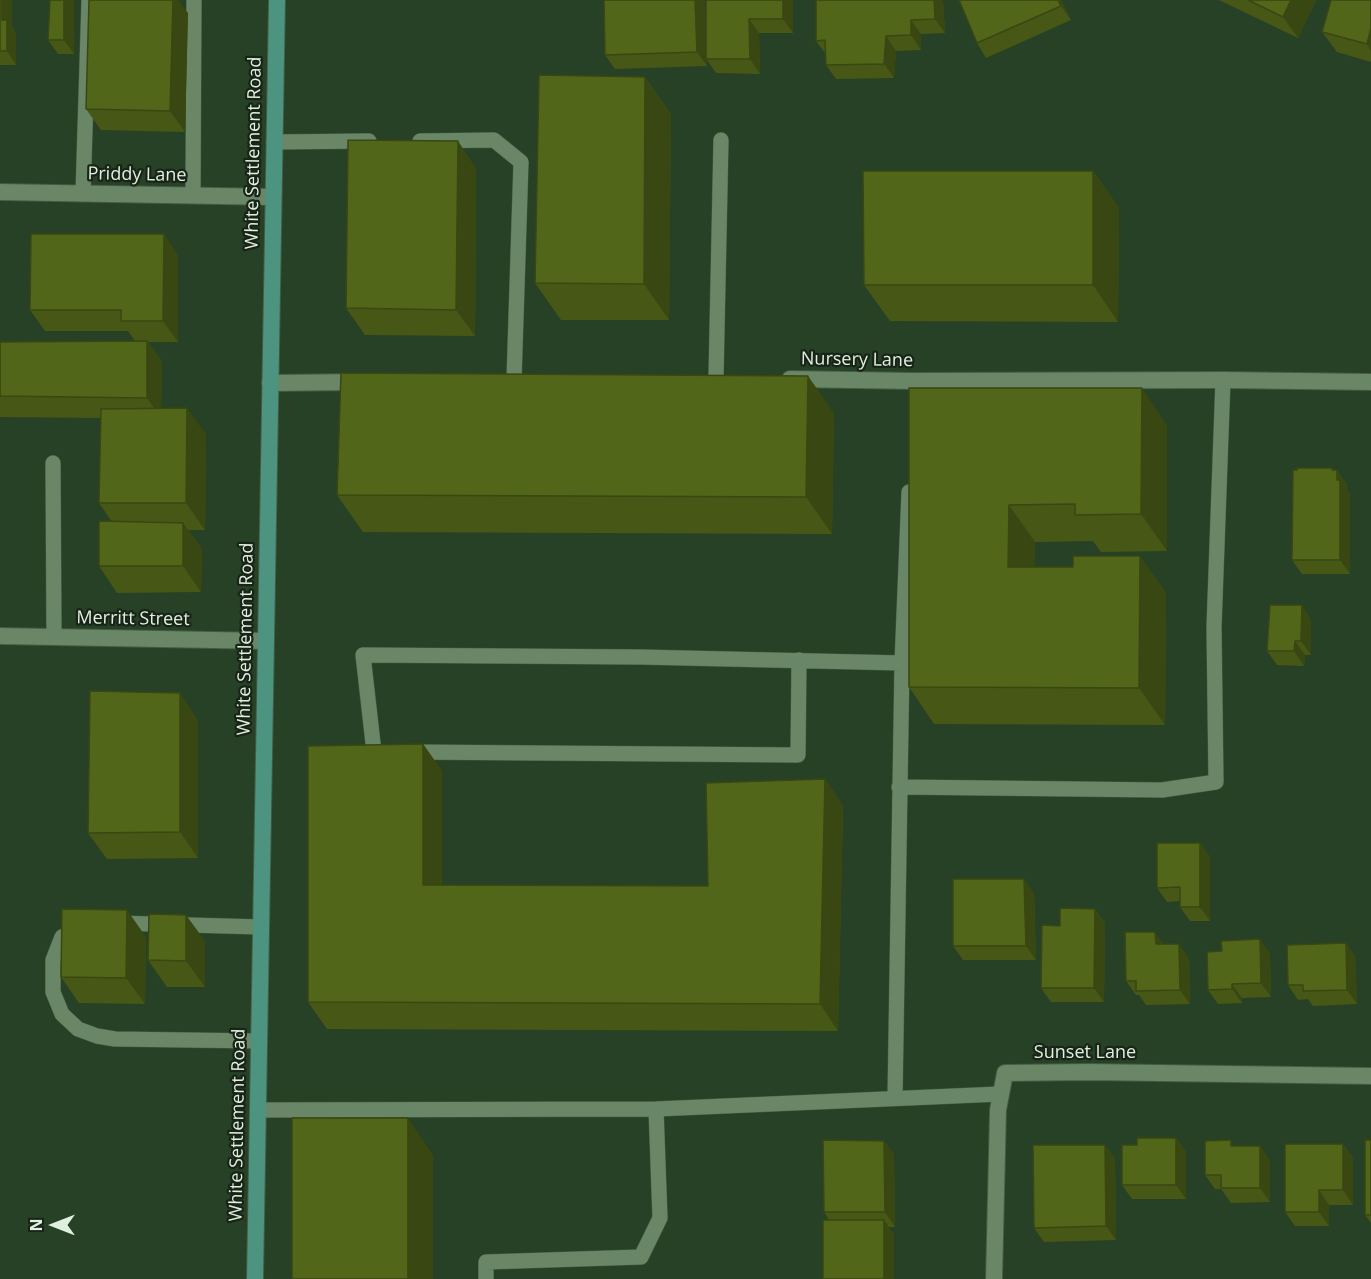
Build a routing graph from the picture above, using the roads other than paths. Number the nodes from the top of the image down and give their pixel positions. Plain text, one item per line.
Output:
1 (89, 0) edge
2 (194, 0) edge
3 (277, 0) edge
4 (721, 140) dead end
5 (378, 141) edge
6 (401, 141) edge
7 (274, 142) junction
8 (0, 192) edge
9 (83, 194) junction
10 (194, 195) junction
11 (273, 197) junction
12 (716, 378) edge
13 (774, 378) edge
14 (514, 380) edge
15 (1223, 380) junction
16 (374, 382) edge
17 (1371, 382) edge
18 (270, 383) junction
19 (53, 464) dead end
20 (910, 472) edge
21 (0, 636) edge
22 (54, 636) junction
23 (266, 641) junction
24 (799, 660) junction
25 (902, 663) junction
26 (899, 788) junction
27 (261, 927) junction
28 (259, 1041) junction
29 (1371, 1076) edge
30 (1000, 1094) junction
31 (895, 1098) junction
32 (657, 1109) junction
33 (258, 1110) junction
34 (255, 1279) edge
35 (486, 1279) edge
36 (994, 1279) edge

1 - 9 lane
2 - 10 lane
3 - 7 main road, White Settlement Road
4 - 12 lane
5 - 7 lane
6 - 14 lane
7 - 11 main road, White Settlement Road
8 - 9 street, Priddy Lane
9 - 10 street, Priddy Lane
10 - 11 street, Priddy Lane
11 - 18 main road, White Settlement Road
13 - 15 street, Nursery Lane
15 - 17 street, Nursery Lane
15 - 26 lane
16 - 18 street
18 - 23 main road, White Settlement Road
19 - 22 lane
20 - 25 lane
21 - 22 street, Merritt Street
22 - 23 street, Merritt Street
23 - 27 main road, White Settlement Road
24 - 24 lane
24 - 25 lane
25 - 26 lane
26 - 31 lane
27 - 28 main road, White Settlement Road
27 - 28 lane
28 - 33 main road, White Settlement Road
29 - 30 street, Sunset Lane
30 - 31 lane
30 - 36 street, Sunset Lane
31 - 32 lane
32 - 33 lane
32 - 35 lane
33 - 34 main road, White Settlement Road

